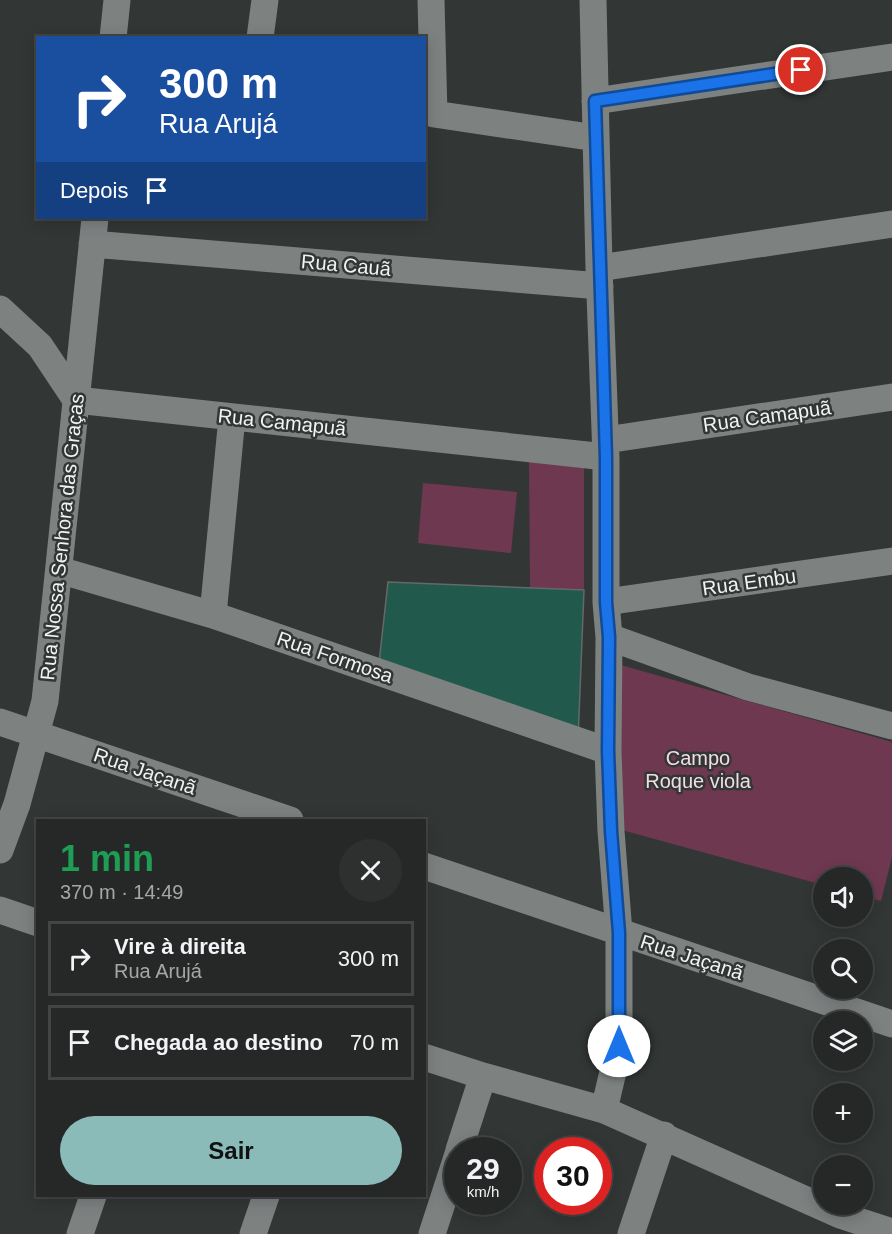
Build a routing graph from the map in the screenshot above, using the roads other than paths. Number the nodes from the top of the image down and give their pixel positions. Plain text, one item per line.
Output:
1 (117, 0) edge
2 (265, 0) edge
3 (431, 0) edge
4 (592, 0) edge
5 (113, 36) edge
6 (261, 36) edge
7 (892, 57) edge
8 (595, 101) junction
9 (596, 138) junction
10 (892, 224) edge
11 (94, 231) edge
12 (599, 277) junction
13 (0, 309) edge
14 (892, 397) edge
15 (76, 400) junction
16 (232, 417) junction
17 (606, 449) junction
18 (892, 561) edge
19 (59, 570) junction
20 (606, 602) junction
21 (213, 615) junction
22 (609, 637) junction
23 (0, 722) edge
24 (892, 726) edge
25 (37, 734) junction
26 (608, 751) junction
27 (287, 819) edge
28 (0, 850) edge
29 (426, 867) edge
30 (0, 910) edge
31 (36, 922) edge
32 (619, 933) junction
33 (892, 1024) edge
34 (426, 1058) edge
35 (483, 1076) junction
36 (604, 1110) junction
37 (664, 1135) junction
38 (463, 1137) edge
39 (444, 1196) edge
40 (93, 1197) edge
41 (266, 1197) edge
42 (838, 1225) edge
43 (892, 1232) edge
44 (80, 1234) edge
45 (254, 1234) edge
46 (432, 1234) edge
47 (631, 1234) edge

1 - 5 street
2 - 6 street
3 - 9 street
4 - 8 street
7 - 8 street
8 - 9 street
9 - 12 street
10 - 12 street, Rua Cauã
11 - 12 street, Rua Cauã
11 - 15 street, Rua Nossa Senhora das Graças
12 - 17 street
13 - 15 street
14 - 17 street, Rua Camapuã
15 - 16 street, Rua Camapuã
15 - 19 street, Rua Nossa Senhora das Graças
16 - 17 street, Rua Camapuã
16 - 21 street
17 - 20 street
18 - 20 street, Rua Embu
19 - 21 street, Rua Formosa
19 - 25 street, Rua Nossa Senhora das Graças
20 - 22 street
21 - 26 street, Rua Formosa
22 - 24 street
22 - 26 street
23 - 25 street, Rua Jaçanã
25 - 27 street, Rua Jaçanã
25 - 28 street, Rua Nossa Senhora das Graças
26 - 32 street
29 - 32 street, Rua Jaçanã
30 - 31 street
32 - 33 street, Rua Jaçanã
32 - 36 street
34 - 35 street
35 - 36 street
35 - 38 street
36 - 37 street
37 - 42 street
37 - 47 street
39 - 46 street
40 - 44 street
41 - 45 street
42 - 43 street

